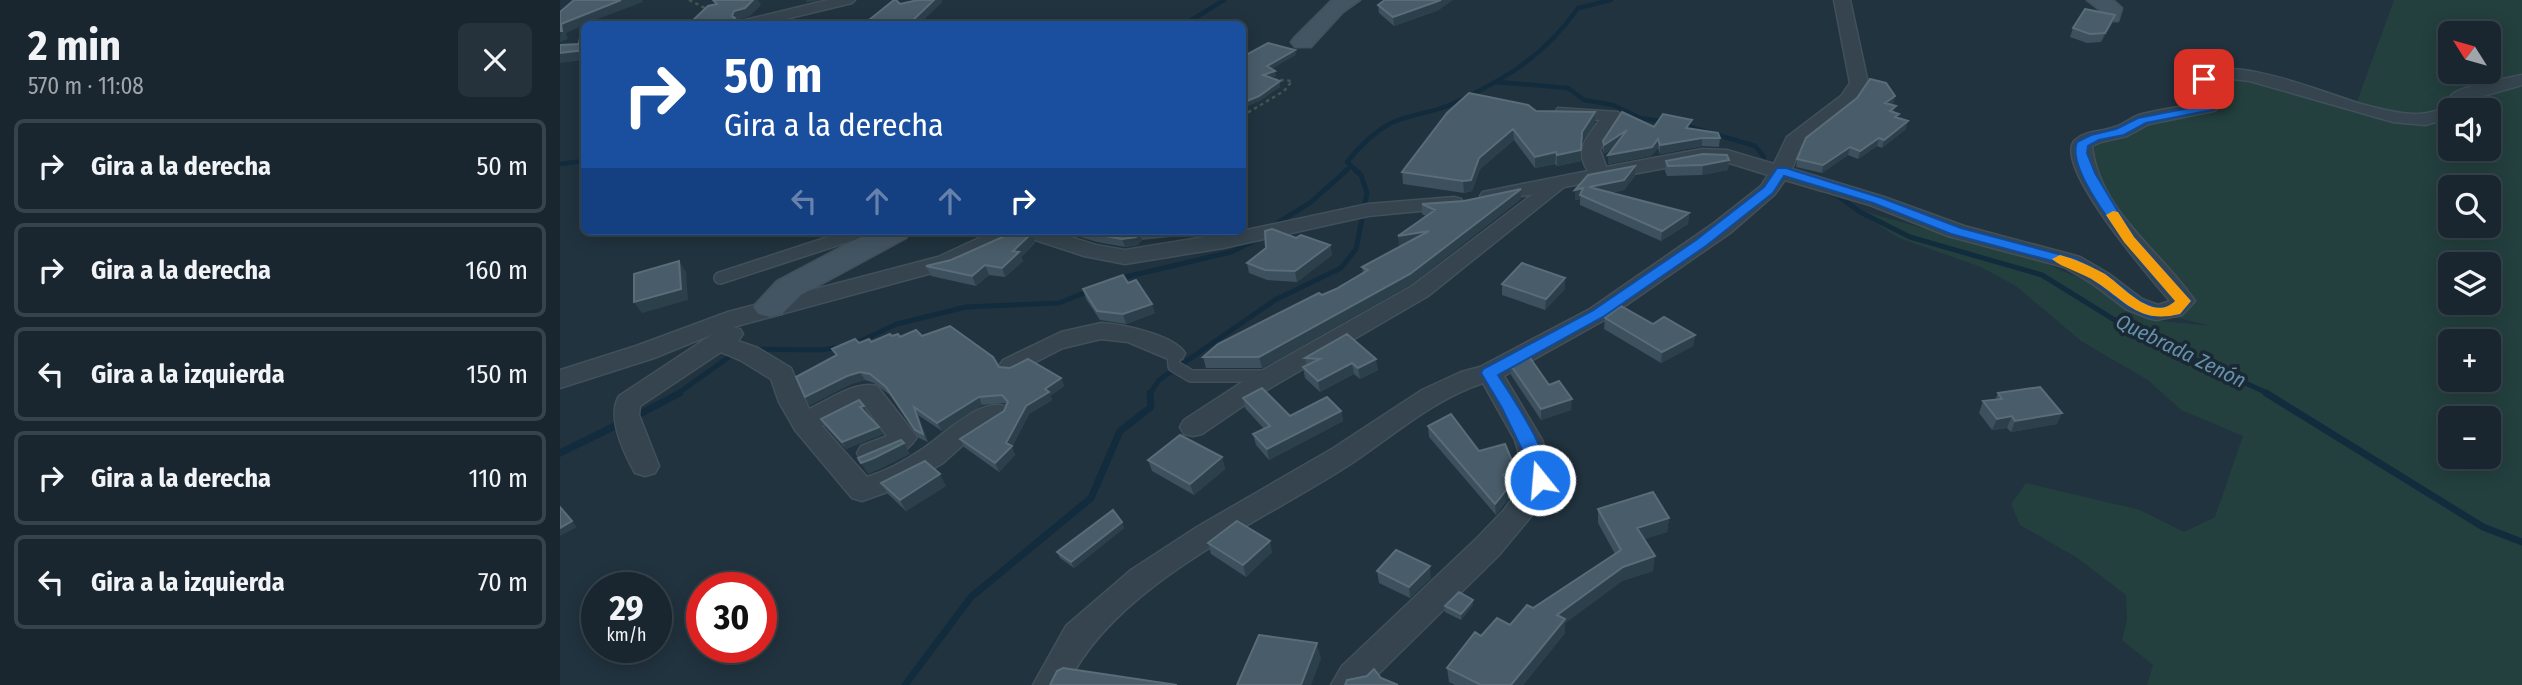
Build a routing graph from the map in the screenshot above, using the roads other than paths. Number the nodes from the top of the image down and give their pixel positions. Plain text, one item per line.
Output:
1 (847, 0) edge
2 (1349, 0) edge
3 (1842, 0) edge
4 (760, 21) edge
5 (1303, 42) dead end
6 (2522, 79) edge
7 (2459, 98) edge
8 (1544, 111) edge
9 (2438, 116) edge
10 (1781, 171) junction
11 (1602, 175) junction
12 (1557, 184) junction
13 (852, 235) edge
14 (888, 235) edge
15 (1003, 235) edge
16 (1042, 235) edge
17 (720, 278) dead end
18 (770, 307) junction
19 (1147, 336) dead end
20 (731, 347) junction
21 (1178, 364) junction
22 (1012, 366) edge
23 (1489, 373) junction
24 (1271, 376) junction
25 (560, 379) edge
26 (996, 412) edge
27 (804, 423) junction
28 (1193, 427) dead end
29 (841, 465) junction
30 (645, 466) dead end
31 (1050, 685) edge
32 (1348, 685) edge

1 - 4 street
2 - 5 street
3 - 10 street
6 - 7 street
8 - 11 street
9 - 10 street
10 - 11 street
10 - 23 street
11 - 12 street
12 - 16 street
12 - 24 street
13 - 17 lane
14 - 18 street
15 - 18 street
18 - 20 street
18 - 25 street
19 - 21 lane
20 - 27 street
20 - 30 street
21 - 22 street
21 - 24 lane
23 - 31 street
23 - 32 street
24 - 28 street
26 - 29 street
27 - 29 street
27 - 29 street

